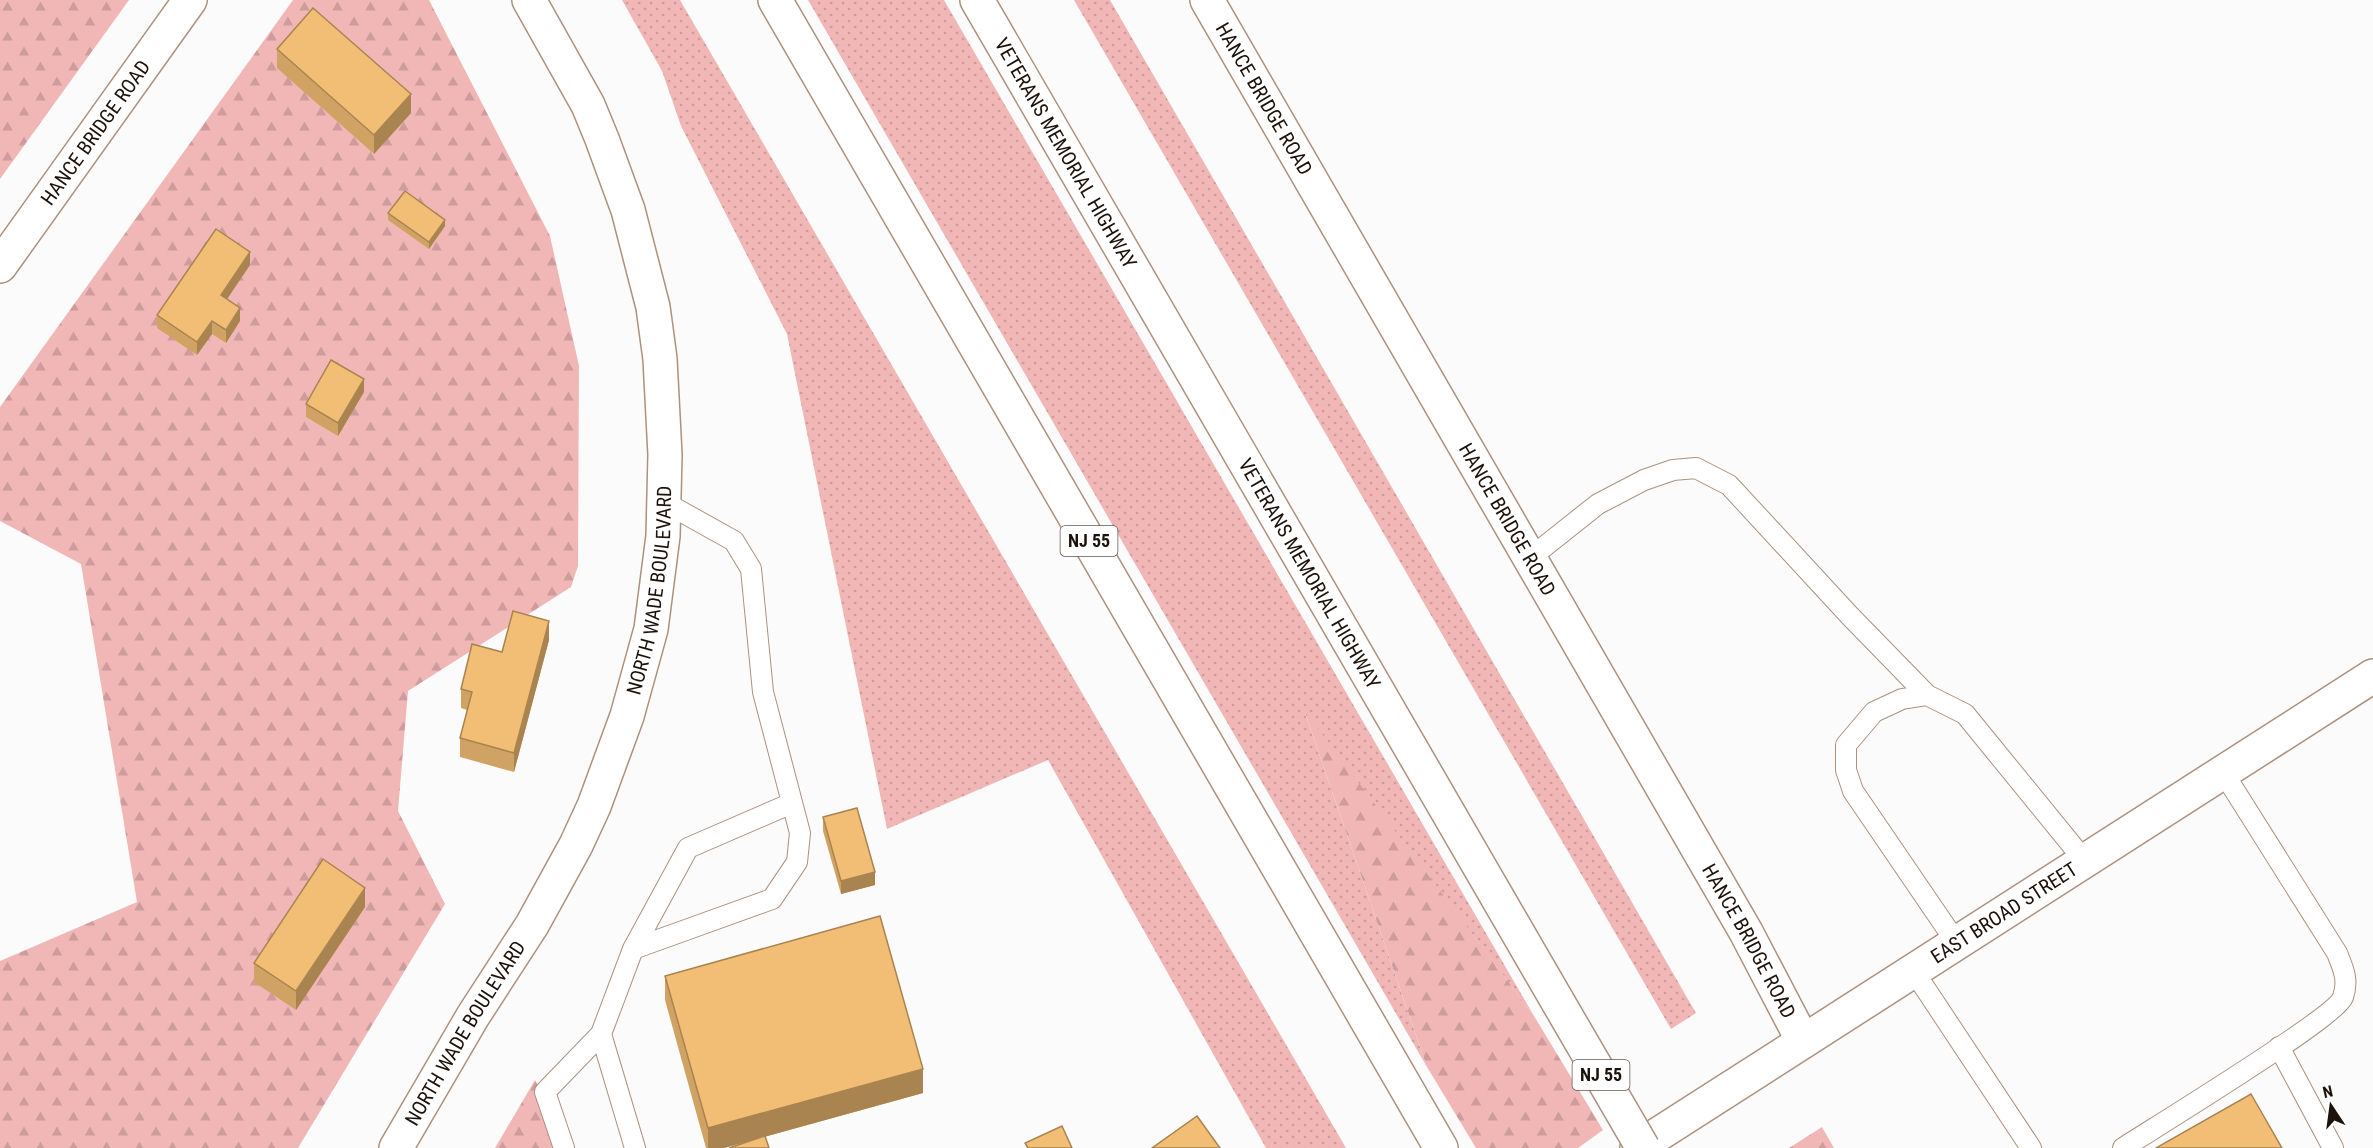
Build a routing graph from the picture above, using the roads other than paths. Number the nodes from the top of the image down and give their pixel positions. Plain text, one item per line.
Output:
1 (190, 0) edge
2 (529, 0) edge
3 (775, 0) edge
4 (977, 0) edge
5 (1208, 0) edge
6 (0, 266) edge
7 (664, 502) junction
8 (1530, 558) junction
9 (2373, 676) edge
10 (1927, 695) junction
11 (2223, 772) junction
12 (792, 803) junction
13 (2085, 860) junction
14 (1956, 942) junction
15 (633, 949) junction
16 (1913, 970) junction
17 (601, 1034) junction
18 (1803, 1041) junction
19 (2279, 1047) junction
20 (396, 1148) edge
21 (564, 1148) edge
22 (635, 1148) edge
23 (1441, 1148) edge
24 (1637, 1148) edge
25 (1643, 1148) edge
26 (2031, 1148) edge
27 (2123, 1148) edge
28 (2333, 1148) edge

1 - 6 main road, HANCE BRIDGE ROAD
2 - 7 main road, NORTH WADE BOULEVARD
3 - 23 main road, NJ 55
4 - 25 main road, VETERANS MEMORIAL HIGHWAY / NJ 55, bridge
5 - 8 main road, HANCE BRIDGE ROAD
7 - 12 lane
7 - 20 main road, NORTH WADE BOULEVARD
8 - 10 lane
8 - 18 main road, HANCE BRIDGE ROAD
9 - 11 main road, EAST BROAD STREET
10 - 13 lane
10 - 14 lane
11 - 13 main road, EAST BROAD STREET
11 - 19 lane
12 - 15 lane
12 - 15 lane
13 - 14 main road, EAST BROAD STREET
14 - 16 main road, EAST BROAD STREET
15 - 17 lane
16 - 18 main road, EAST BROAD STREET
16 - 26 lane
17 - 21 lane
17 - 22 lane
18 - 24 main road, EAST BROAD STREET
19 - 27 lane
19 - 28 lane

